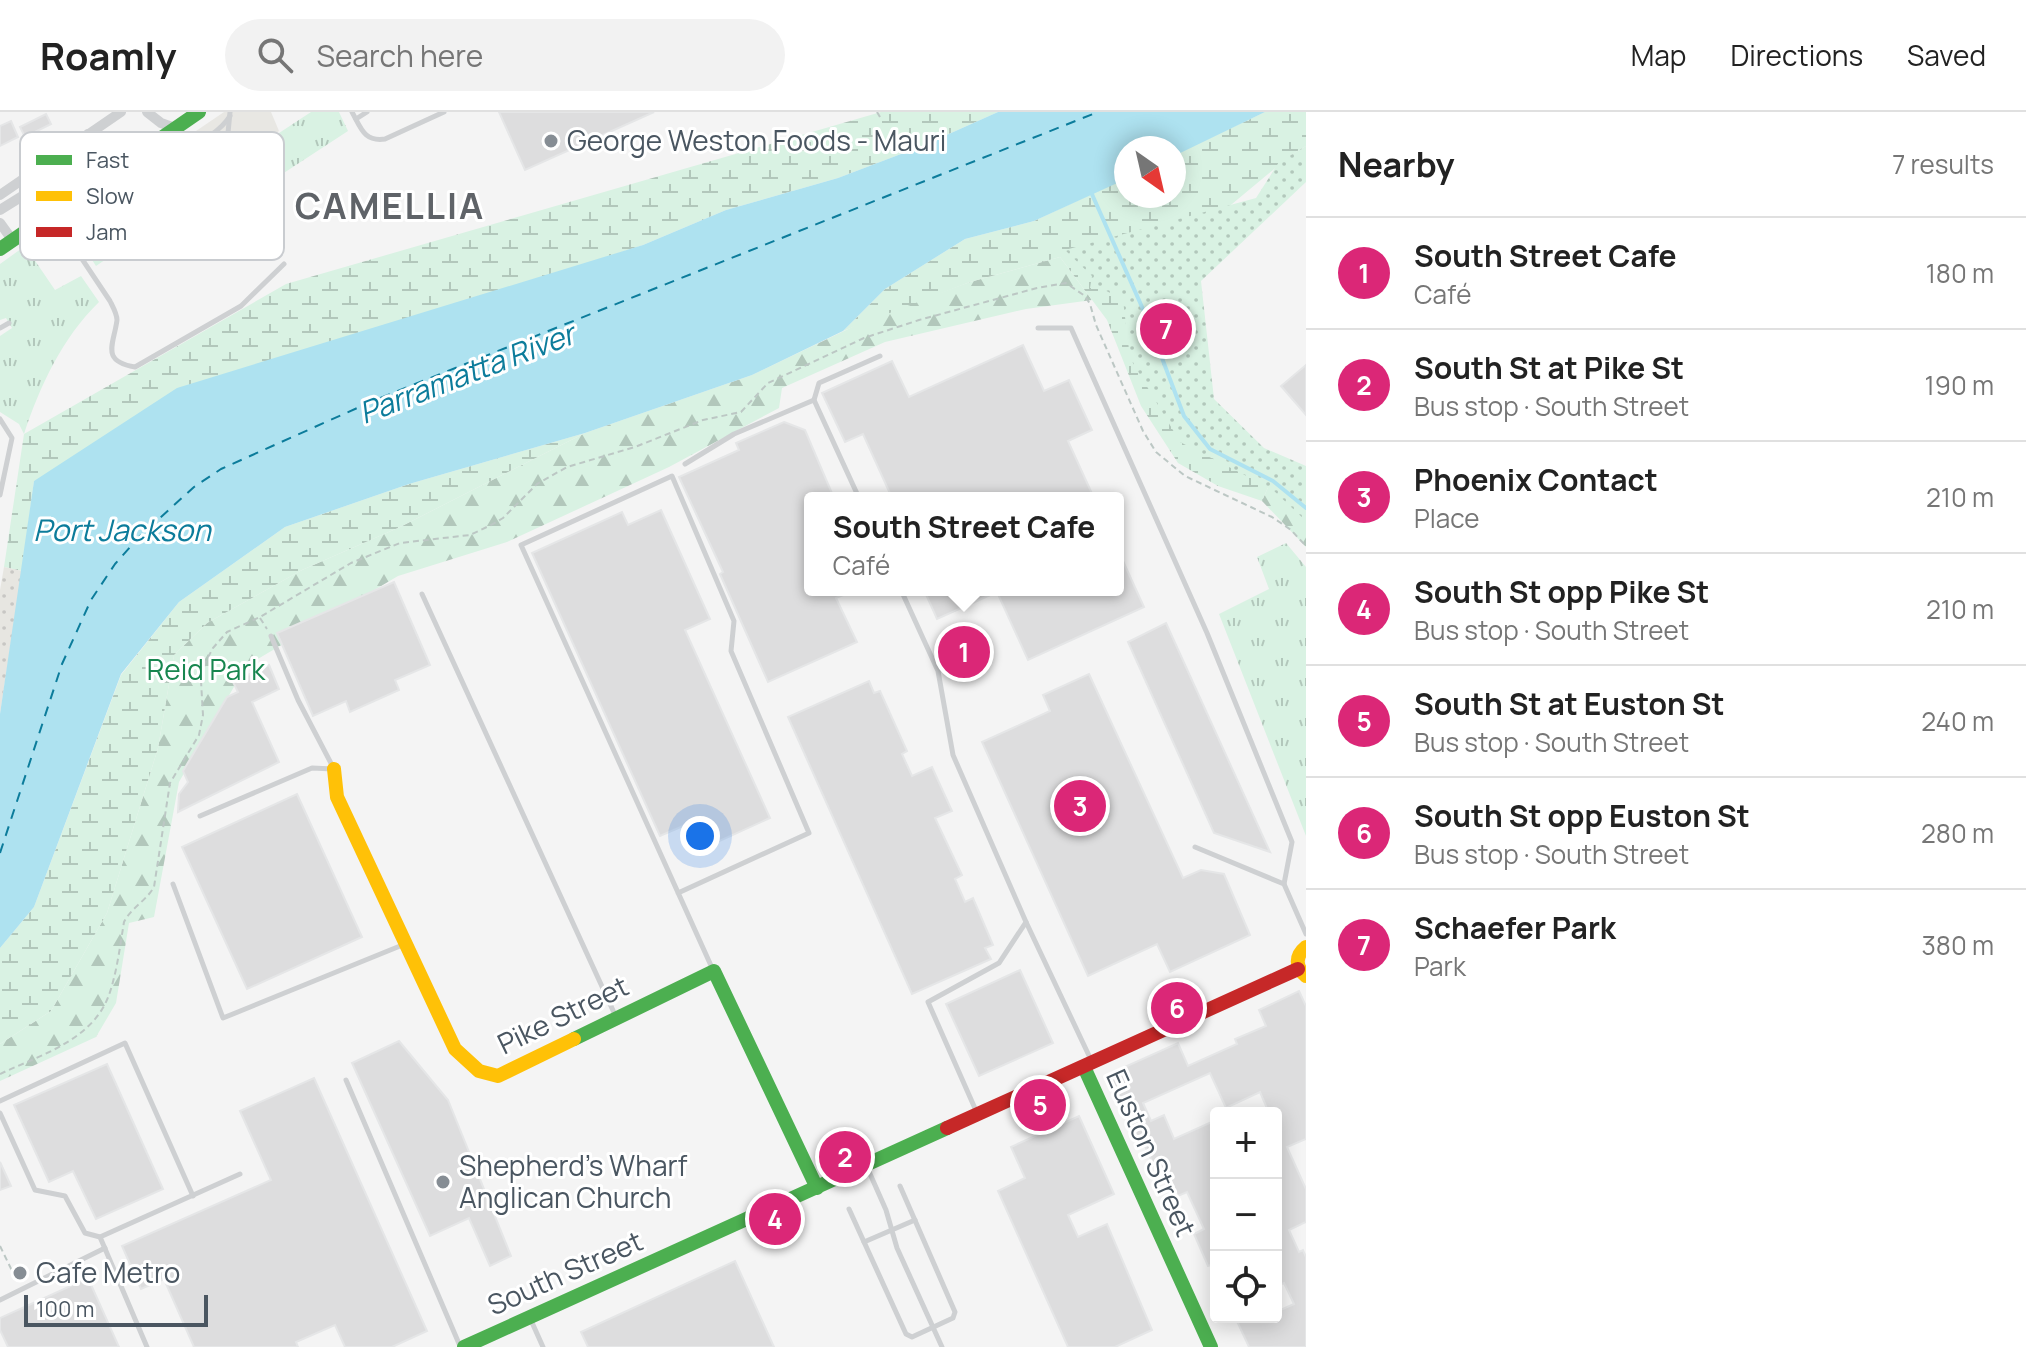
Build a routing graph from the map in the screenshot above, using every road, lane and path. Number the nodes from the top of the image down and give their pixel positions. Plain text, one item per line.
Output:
1 (121, 112) edge
2 (147, 112) edge
3 (199, 112) edge
4 (352, 112) edge
5 (367, 112) edge
6 (444, 112) edge
7 (877, 112) edge
8 (230, 113) edge
9 (880, 117) dead end
10 (356, 119) junction
11 (175, 128) junction
12 (91, 132) edge
13 (169, 132) edge
14 (213, 132) edge
15 (20, 181) edge
16 (0, 195) edge
17 (20, 198) edge
18 (0, 210) edge
19 (0, 223) edge
20 (6, 245) edge
21 (82, 260) edge
22 (284, 264) dead end
23 (9, 323) dead end
24 (0, 328) edge
25 (1038, 328) dead end
26 (880, 356) dead end
27 (814, 400) junction
28 (0, 419) edge
29 (685, 464) dead end
30 (856, 492) edge
31 (0, 495) edge
32 (1306, 546) edge
33 (422, 594) dead end
34 (904, 596) edge
35 (260, 617) junction
36 (271, 636) joint
37 (334, 769) junction
38 (200, 816) dead end
39 (1195, 847) dead end
40 (173, 884) dead end
41 (1284, 884) junction
42 (678, 893) junction
43 (1026, 922) junction
44 (1306, 934) edge
45 (406, 944) junction
46 (1306, 947) edge
47 (714, 971) junction
48 (1302, 973) edge
49 (616, 1018) junction
50 (1088, 1065) junction
51 (0, 1074) edge
52 (346, 1080) dead end
53 (0, 1101) edge
54 (0, 1113) edge
55 (978, 1114) junction
56 (866, 1166) junction
57 (240, 1174) dead end
58 (900, 1186) dead end
59 (817, 1188) junction
60 (193, 1196) junction
61 (849, 1209) dead end
62 (915, 1220) junction
63 (893, 1230) junction
64 (100, 1237) junction
65 (864, 1242) junction
66 (0, 1246) edge
67 (105, 1248) junction
68 (20, 1289) junction
69 (0, 1300) edge
70 (530, 1317) junction
71 (933, 1327) junction
72 (147, 1347) edge
73 (462, 1347) edge
74 (543, 1347) edge
75 (942, 1347) edge
76 (1211, 1347) edge

1 - 12 street
2 - 11 street
3 - 11 street
4 - 10 lane
5 - 10 lane
6 - 10 lane
7 - 9 path
8 - 14 lane
11 - 13 street
15 - 16 street
17 - 18 street
19 - 20 street
21 - 22 lane
23 - 24 lane
25 - 41 lane
26 - 27 lane
27 - 29 lane
27 - 30 lane
28 - 31 lane
32 - 35 path
33 - 49 lane
34 - 43 lane
35 - 36 path
35 - 51 path
36 - 37 lane
37 - 38 lane
37 - 45 street, Pike Street
39 - 41 lane
40 - 45 lane
41 - 44 lane
42 - 42 lane
42 - 47 lane
43 - 50 lane
43 - 55 lane
45 - 49 street, Pike Street
46 - 48 street
47 - 49 street, Pike Street
47 - 59 street
48 - 50 street, South Street
50 - 55 street, South Street
50 - 76 street, Euston Street
52 - 73 lane
53 - 60 lane
54 - 64 lane
55 - 56 street, South Street
56 - 59 street, South Street
56 - 63 lane
57 - 60 lane
58 - 62 lane
59 - 70 street, South Street
60 - 64 lane
61 - 65 lane
62 - 63 lane
62 - 71 lane
63 - 65 lane
63 - 71 lane
64 - 67 lane
65 - 71 lane
66 - 68 path
67 - 68 lane
67 - 72 lane
68 - 69 lane
70 - 73 street, South Street
70 - 74 lane
71 - 75 lane

